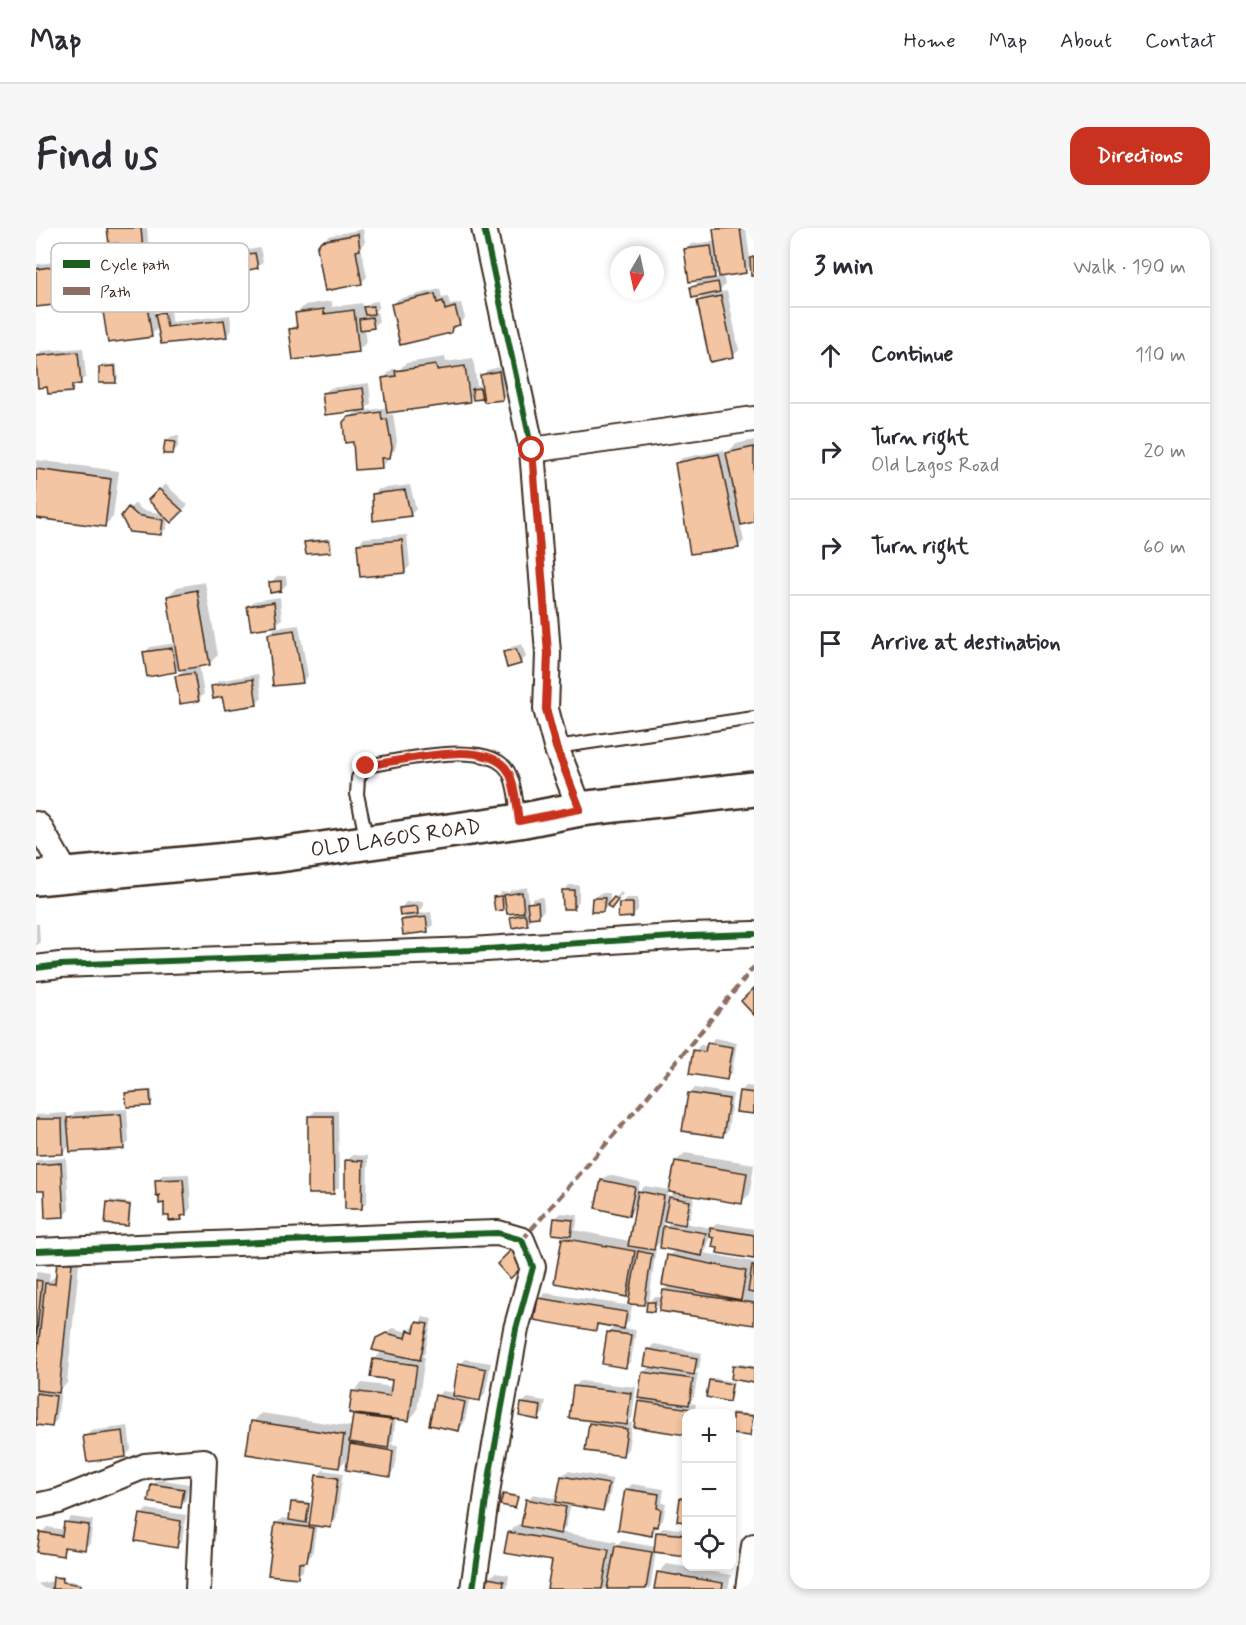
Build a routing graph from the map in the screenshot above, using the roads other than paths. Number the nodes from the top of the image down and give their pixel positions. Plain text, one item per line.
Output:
1 (484, 228) edge
2 (754, 419) edge
3 (532, 450) junction
4 (754, 718) edge
5 (556, 747) junction
6 (754, 789) edge
7 (580, 809) junction
8 (519, 821) junction
9 (36, 824) edge
10 (367, 843) junction
11 (51, 876) edge
12 (754, 934) edge
13 (36, 968) edge
14 (36, 1251) edge
15 (36, 1506) edge
16 (754, 1546) edge
17 (198, 1589) edge
18 (473, 1589) edge
19 (748, 1589) edge

1 - 3 street
2 - 3 street
3 - 5 street
4 - 5 lane
5 - 7 street
6 - 7 main road, OLD LAGOS ROAD
7 - 8 main road, OLD LAGOS ROAD
8 - 10 main road, OLD LAGOS ROAD
8 - 10 lane
9 - 11 street
10 - 11 main road, OLD LAGOS ROAD
12 - 13 street
14 - 18 street
15 - 17 street
16 - 19 street

